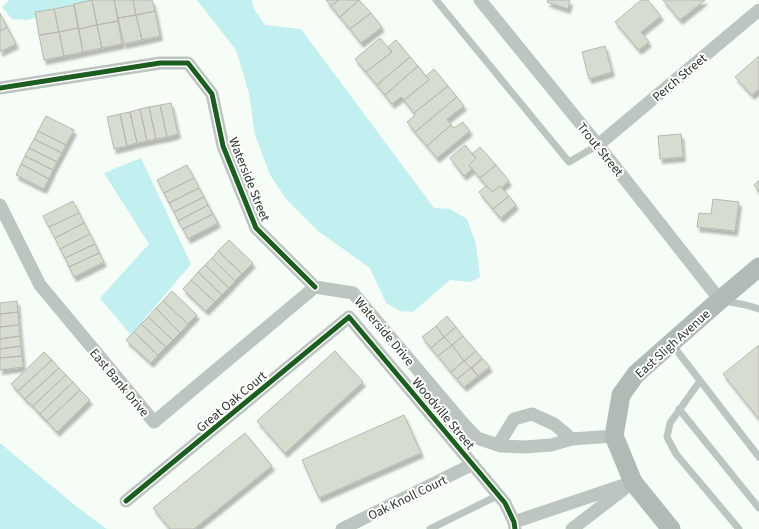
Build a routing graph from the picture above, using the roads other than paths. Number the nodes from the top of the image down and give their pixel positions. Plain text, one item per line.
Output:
1 (436, 0) edge
2 (480, 0) edge
3 (759, 10) edge
4 (0, 88) edge
5 (598, 145) junction
6 (0, 205) edge
7 (759, 267) edge
8 (315, 287) junction
9 (720, 300) junction
10 (759, 309) edge
11 (349, 317) joint
12 (671, 343) junction
13 (700, 381) junction
14 (679, 409) junction
15 (614, 436) junction
16 (572, 439) junction
17 (498, 445) junction
18 (759, 457) edge
19 (473, 464) junction
20 (633, 482) junction
21 (498, 495) junction
22 (126, 502) dead end
23 (759, 508) edge
24 (514, 526) edge
25 (342, 529) edge
26 (430, 529) edge
27 (572, 529) edge
28 (671, 529) edge
29 (739, 529) edge

1 - 5 lane
2 - 5 street, Trout Street
3 - 5 street, Perch Street
4 - 8 street, Waterside Street
5 - 9 street, Trout Street
6 - 8 street, East Bank Drive
7 - 9 street, East Sligh Avenue
8 - 17 street, Waterside Drive
9 - 10 lane
9 - 12 street, East Sligh Avenue
11 - 19 street, Woodville Street
11 - 22 street, Great Oak Court
12 - 13 lane
12 - 15 street, East Sligh Avenue
13 - 14 lane
13 - 18 lane
14 - 23 lane
14 - 29 lane
15 - 16 street, Waterside Drive
15 - 20 street
16 - 17 street, Waterside Drive
16 - 17 street
19 - 21 street, Woodville Street
19 - 25 street, Oak Knoll Court
20 - 24 street
20 - 27 street
20 - 28 street
21 - 24 street, Woodville Street
21 - 26 lane

